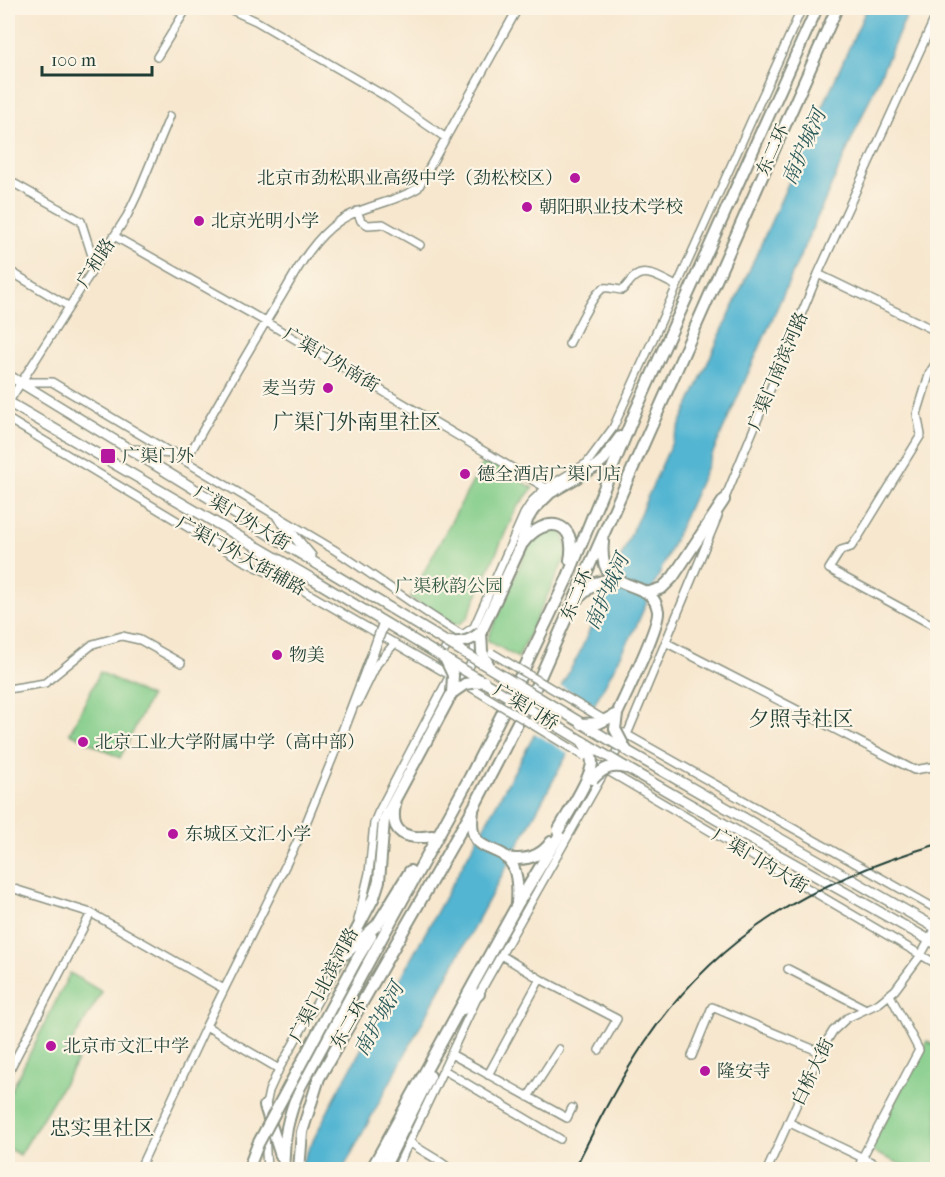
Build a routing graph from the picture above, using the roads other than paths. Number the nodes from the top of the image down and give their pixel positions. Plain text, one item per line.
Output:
1 (187, 8) edge
2 (227, 8) edge
3 (518, 8) edge
4 (801, 8) edge
5 (817, 8) edge
6 (837, 8) edge
7 (938, 11) edge
8 (157, 57) dead end
9 (170, 116) dead end
10 (446, 138) junction
11 (8, 180) edge
12 (357, 212) junction
13 (114, 236) junction
14 (420, 245) dead end
15 (95, 265) junction
16 (8, 270) edge
17 (818, 274) junction
18 (676, 286) junction
19 (68, 306) junction
20 (266, 322) junction
21 (938, 332) edge
22 (569, 344) dead end
23 (938, 360) edge
24 (8, 375) edge
25 (20, 382) junction
26 (8, 402) edge
27 (636, 410) junction
28 (8, 419) edge
29 (131, 450) junction
30 (173, 453) junction
31 (186, 460) junction
32 (546, 488) junction
33 (724, 500) junction
34 (278, 517) junction
35 (604, 530) junction
36 (521, 546) junction
37 (319, 565) junction
38 (614, 578) junction
39 (567, 579) junction
40 (315, 580) joint
41 (647, 593) junction
42 (574, 601) junction
43 (384, 622) junction
44 (938, 628) edge
45 (481, 632) junction
46 (463, 636) junction
47 (395, 642) junction
48 (449, 642) junction
49 (474, 642) junction
50 (667, 643) junction
51 (445, 658) junction
52 (181, 663) dead end
53 (489, 666) junction
54 (453, 677) junction
55 (484, 681) junction
56 (8, 689) edge
57 (477, 691) joint
58 (452, 693) junction
59 (617, 714) junction
60 (582, 724) junction
61 (627, 735) junction
62 (340, 739) junction
63 (584, 742) junction
64 (626, 750) junction
65 (584, 756) joint
66 (938, 765) edge
67 (627, 768) junction
68 (606, 770) junction
69 (470, 777) junction
70 (397, 795) junction
71 (474, 807) junction
72 (744, 818) joint
73 (738, 832) joint
74 (432, 836) junction
75 (506, 858) junction
76 (8, 887) edge
77 (517, 905) junction
78 (938, 910) edge
79 (91, 913) junction
80 (377, 925) junction
81 (937, 927) edge
82 (353, 937) junction
83 (932, 942) edge
84 (345, 954) junction
85 (501, 955) junction
86 (921, 955) junction
87 (938, 965) edge
88 (788, 969) dead end
89 (540, 979) junction
90 (224, 989) junction
91 (479, 994) junction
92 (890, 995) junction
93 (866, 1009) junction
94 (457, 1015) junction
95 (206, 1026) junction
96 (559, 1049) dead end
97 (438, 1050) junction
98 (598, 1050) dead end
99 (820, 1052) junction
100 (450, 1054) junction
101 (692, 1056) dead end
102 (279, 1069) junction
103 (444, 1070) junction
104 (8, 1073) edge
105 (488, 1075) junction
106 (528, 1097) junction
107 (265, 1106) junction
108 (572, 1108) dead end
109 (789, 1122) junction
110 (560, 1139) dead end
111 (410, 1142) junction
112 (862, 1158) junction
113 (284, 1166) edge
114 (265, 1168) edge
115 (139, 1170) edge
116 (248, 1170) edge
117 (299, 1170) edge
118 (371, 1170) edge
119 (383, 1170) edge
120 (396, 1170) edge
121 (451, 1170) edge
122 (767, 1170) edge
123 (858, 1170) edge
124 (888, 1170) edge

1 - 8 street
2 - 10 street
3 - 10 street
4 - 18 street
5 - 27 highway, 东二环
6 - 35 highway, 东二环
7 - 17 street, 广渠门南滨河路
9 - 13 street, 广和路
10 - 12 street
11 - 15 street
12 - 14 street
12 - 20 street
13 - 15 street, 广和路
13 - 20 street, 广渠门外南街
15 - 19 street, 广和路
16 - 19 street
17 - 21 street
17 - 33 street, 广渠门南滨河路
18 - 22 street
18 - 32 street
19 - 25 street, 广和路
20 - 31 street
20 - 32 street, 广渠门外南街
23 - 44 street
24 - 25 main road, 广渠门外大街
25 - 26 street, 广和路
25 - 29 main road, 广渠门外大街
25 - 30 street
26 - 40 main road, 广渠门外大街
27 - 36 highway
27 - 39 highway, 东二环
28 - 47 street, 广渠门外大街辅路
29 - 30 main road
29 - 37 main road, 广渠门外大街
30 - 31 street
31 - 34 street
32 - 46 street
33 - 41 highway
33 - 50 street, 广渠门南滨河路
34 - 37 main road
34 - 46 street
35 - 38 highway
35 - 42 highway, 东二环
36 - 39 highway
36 - 45 highway
37 - 48 main road, 广渠门桥, bridge
38 - 41 highway
38 - 42 highway
39 - 69 highway, 东二环
40 - 43 main road, 广渠门桥, bridge
41 - 59 highway
42 - 71 highway, 东二环
43 - 51 main road, 广渠门桥, bridge
43 - 62 main road, bridge
45 - 48 highway, bridge
45 - 53 highway, bridge
46 - 49 street
46 - 54 street
47 - 54 street, 广渠门外大街辅路
47 - 62 street
48 - 53 main road, 广渠门桥, bridge
49 - 54 street
49 - 61 street, 广渠门桥, bridge
50 - 61 street, 广渠门南滨河路
50 - 66 street
51 - 55 main road, 广渠门桥, bridge
51 - 58 highway, bridge
52 - 56 street
53 - 60 main road, 广渠门桥, bridge
54 - 57 street, 广渠门外大街辅路
54 - 82 street, 广渠门北滨河路
55 - 58 highway, bridge
55 - 63 main road, 广渠门桥, bridge
57 - 65 street, 广渠门桥, bridge
58 - 70 highway
59 - 60 highway, bridge
59 - 64 highway, bridge
60 - 64 main road, 广渠门桥, bridge
61 - 68 street, 广渠门南滨河路
61 - 78 street
62 - 90 street
63 - 67 main road, 广渠门桥, bridge
63 - 75 highway, bridge
64 - 72 main road, 广渠门桥, bridge
65 - 68 street, 广渠门内大街
67 - 73 main road, 广渠门桥, bridge
67 - 77 highway, bridge
68 - 85 street
68 - 86 street, 广渠门内大街
69 - 74 highway
69 - 113 highway, 东二环
70 - 74 highway
70 - 82 highway
71 - 75 highway
71 - 117 highway, 东二环
72 - 81 main road, 广渠门内大街
73 - 83 main road, 广渠门内大街
74 - 80 highway
75 - 77 highway
76 - 79 street
77 - 94 highway
79 - 90 street
79 - 104 street
80 - 84 highway
80 - 116 highway, bridge
81 - 83 street, 白桥大街
82 - 84 street, 广渠门北滨河路
83 - 86 street, 白桥大街
84 - 102 street, 广渠门北滨河路
85 - 89 street
85 - 91 street
86 - 87 street, 广渠门内大街
86 - 92 street, 白桥大街
88 - 93 street
89 - 98 street
89 - 105 street
90 - 95 street
91 - 94 highway
91 - 100 street
92 - 93 street, 白桥大街
92 - 112 street
93 - 99 street, 白桥大街
94 - 97 highway
95 - 102 street
95 - 115 street
96 - 106 street
97 - 118 highway
97 - 119 highway
99 - 101 street
99 - 109 street, 白桥大街
100 - 103 street
100 - 105 street
102 - 107 street, 广渠门北滨河路
103 - 110 street
103 - 111 street
105 - 106 street
106 - 108 street
107 - 113 highway
107 - 114 street, 广渠门北滨河路
109 - 112 street
109 - 122 street, 白桥大街
111 - 120 street
111 - 121 street
112 - 123 street
112 - 124 street

